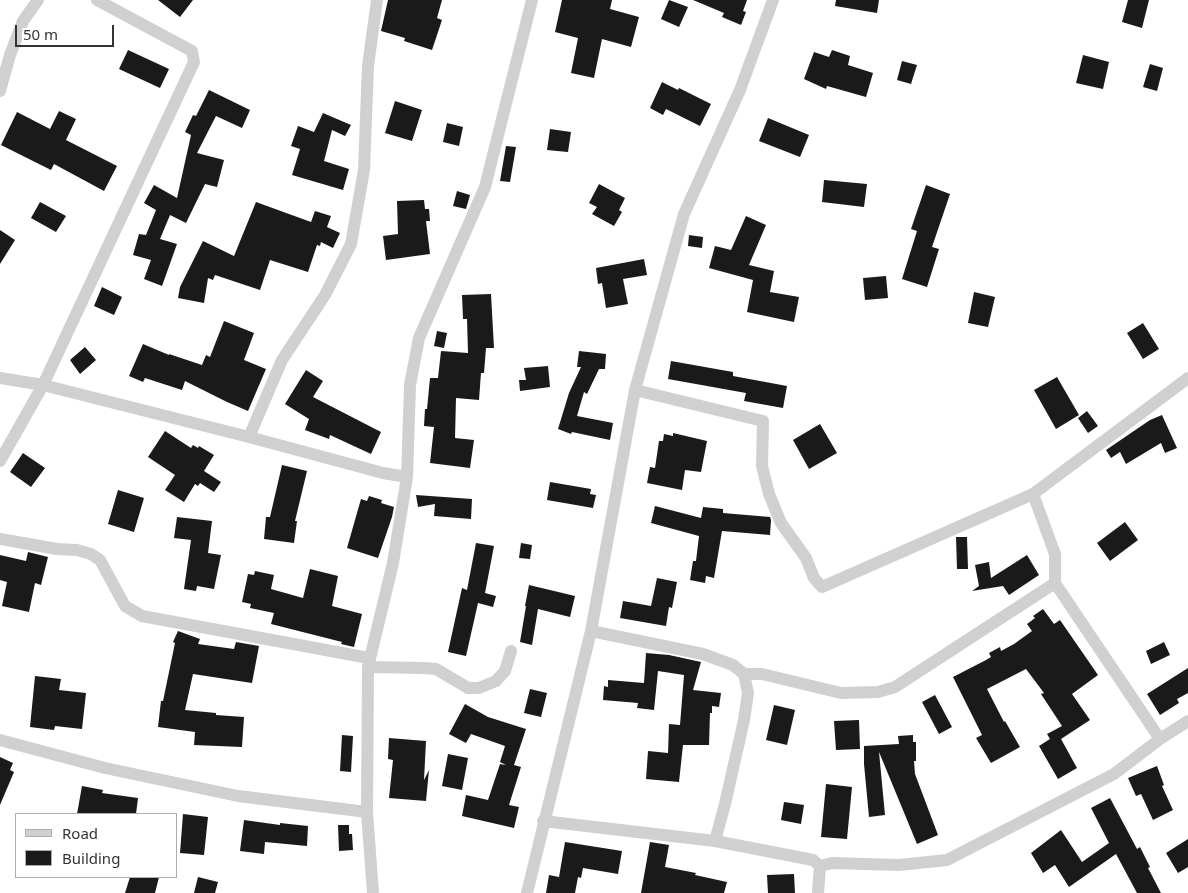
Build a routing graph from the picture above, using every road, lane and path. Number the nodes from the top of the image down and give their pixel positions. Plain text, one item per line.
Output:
1 (38, 0) edge
2 (97, 0) edge
3 (377, 0) edge
4 (532, 0) edge
5 (773, 0) edge
6 (0, 91) edge
7 (0, 378) edge
8 (1188, 378) edge
9 (43, 386) junction
10 (635, 390) junction
11 (249, 437) junction
12 (0, 461) edge
13 (407, 477) junction
14 (1033, 494) junction
15 (0, 539) edge
16 (1056, 583) junction
17 (590, 631) junction
18 (511, 650) dead end
19 (369, 663) junction
20 (744, 674) junction
21 (762, 674) junction
22 (748, 693) junction
23 (1188, 721) edge
24 (1160, 739) junction
25 (0, 740) edge
26 (367, 812) junction
27 (543, 821) junction
28 (715, 841) junction
29 (820, 866) junction
30 (373, 893) edge
31 (527, 893) edge
32 (818, 893) edge

1 - 6 street
2 - 9 street
3 - 11 street
4 - 13 street
5 - 10 street
7 - 9 street
8 - 14 street
9 - 11 street
9 - 12 street
10 - 14 street
10 - 17 street
11 - 13 street
13 - 19 street
14 - 16 street
15 - 19 street
16 - 21 street
16 - 24 street
17 - 20 street
17 - 27 street
18 - 19 street
19 - 26 street
20 - 21 street
20 - 22 street
21 - 22 street
22 - 28 street
23 - 24 street
24 - 29 street
25 - 26 street
26 - 30 street
27 - 28 street
27 - 31 street
28 - 29 street
29 - 32 street

